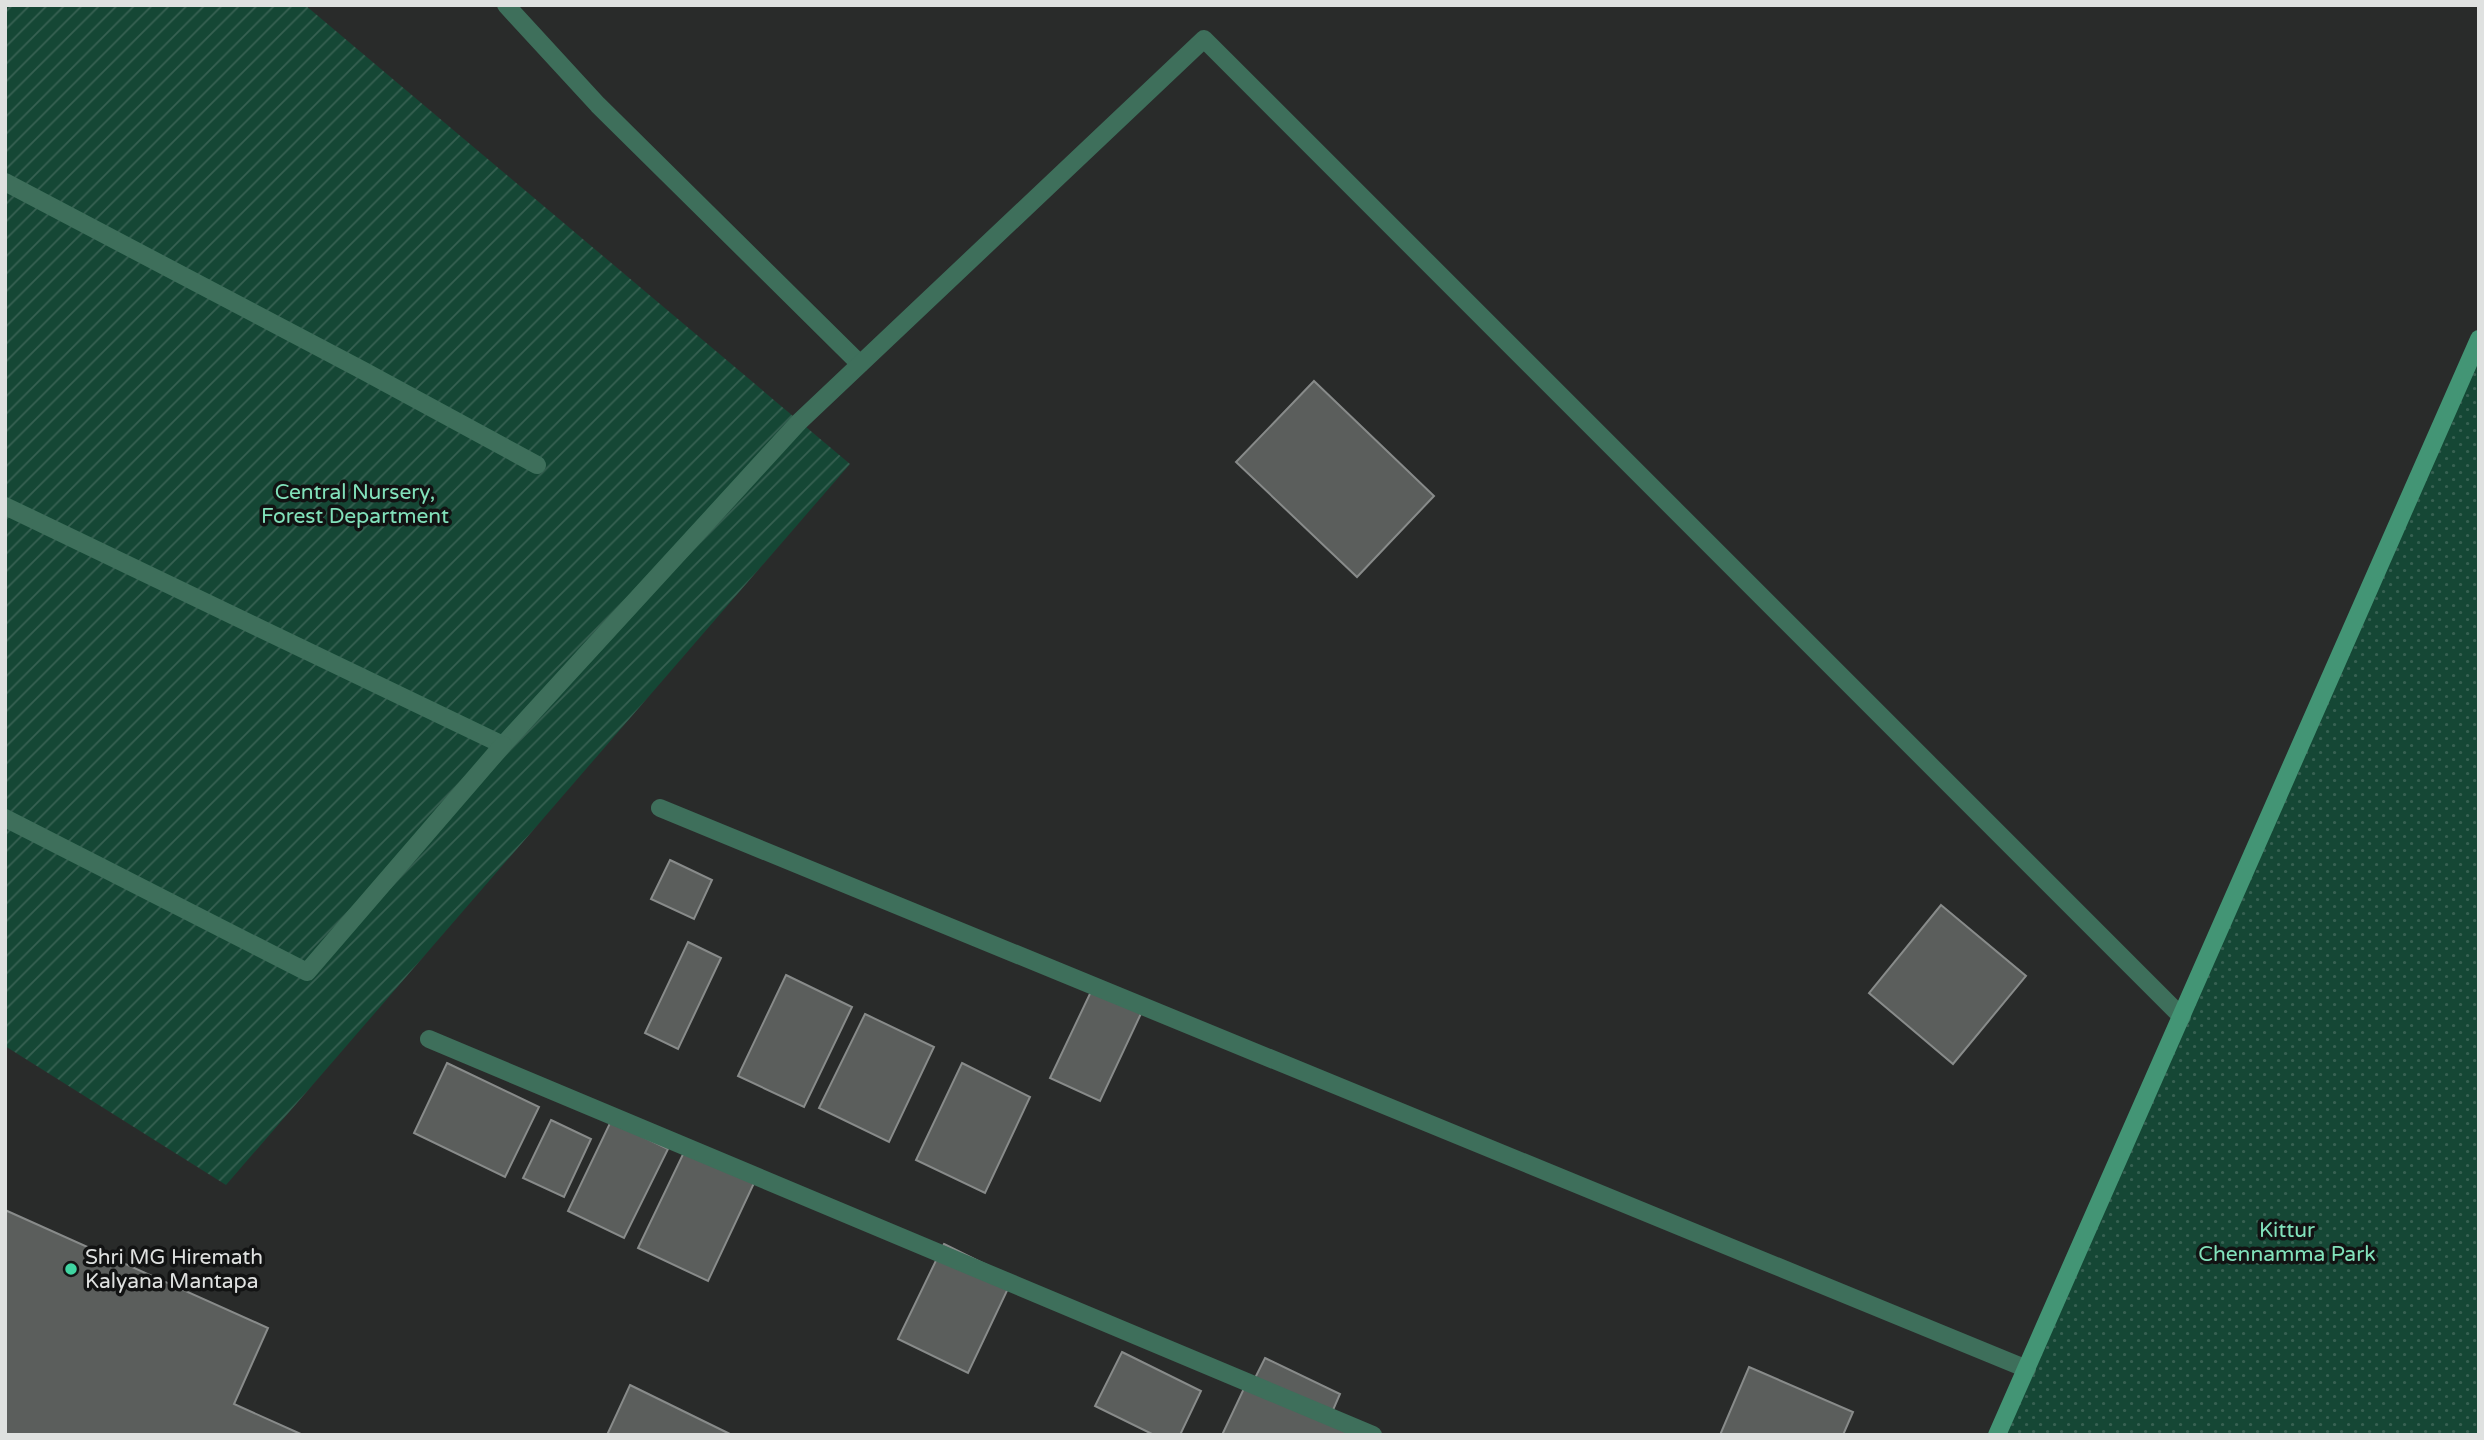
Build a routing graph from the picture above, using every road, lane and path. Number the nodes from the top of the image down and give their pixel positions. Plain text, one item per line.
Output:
1 (506, 5) edge
2 (5, 182) edge
3 (2479, 340) edge
4 (860, 364) junction
5 (537, 465) dead end
6 (5, 506) edge
7 (503, 745) junction
8 (660, 808) dead end
9 (5, 818) edge
10 (2182, 1017) junction
11 (429, 1039) dead end
12 (2026, 1369) junction
13 (1373, 1435) edge
14 (1997, 1435) edge

1 - 4 street
2 - 5 street
3 - 10 street
4 - 7 street
4 - 10 street
6 - 7 street
7 - 9 street
8 - 12 street
10 - 12 street
11 - 13 street
12 - 14 street

